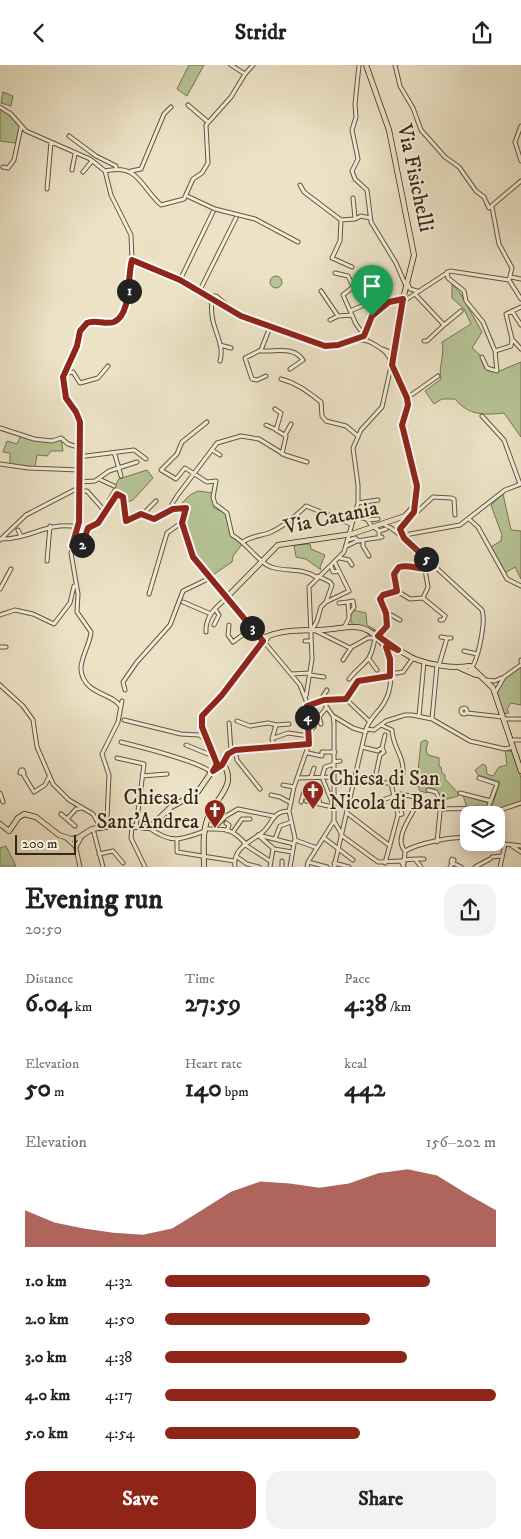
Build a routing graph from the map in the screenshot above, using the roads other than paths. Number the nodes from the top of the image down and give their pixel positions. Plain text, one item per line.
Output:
1 (231, 65) edge
2 (254, 65) edge
3 (359, 65) edge
4 (366, 65) edge
5 (395, 65) edge
6 (245, 74) junction
7 (188, 105) dead end
8 (0, 107) edge
9 (171, 107) dead end
10 (208, 122) junction
11 (521, 126) edge
12 (21, 127) junction
13 (69, 136) dead end
14 (51, 142) junction
15 (74, 154) junction
16 (92, 161) junction
17 (521, 161) edge
18 (3, 167) dead end
19 (116, 169) junction
20 (72, 170) dead end
21 (105, 171) junction
22 (130, 171) junction
23 (83, 172) dead end
24 (521, 181) edge
25 (300, 185) dead end
26 (47, 189) dead end
27 (187, 196) junction
28 (352, 198) dead end
29 (490, 207) junction
30 (213, 212) dead end
31 (236, 218) dead end
32 (370, 218) junction
33 (342, 219) junction
34 (355, 219) junction
35 (298, 242) dead end
36 (132, 260) junction
37 (352, 267) dead end
38 (447, 272) junction
39 (335, 273) dead end
40 (183, 274) junction
41 (176, 278) junction
42 (510, 278) junction
43 (521, 279) edge
44 (180, 280) junction
45 (358, 283) dead end
46 (187, 284) junction
47 (353, 286) junction
48 (202, 287) junction
49 (406, 287) junction
50 (194, 289) junction
51 (321, 291) dead end
52 (199, 292) junction
53 (415, 292) junction
54 (205, 295) junction
55 (211, 298) junction
56 (521, 299) edge
57 (403, 301) junction
58 (364, 305) dead end
59 (227, 307) junction
60 (521, 307) edge
61 (461, 311) dead end
62 (512, 311) junction
63 (351, 313) junction
64 (338, 316) junction
65 (330, 320) dead end
66 (444, 325) junction
67 (521, 325) edge
68 (270, 327) junction
69 (362, 337) junction
70 (512, 339) junction
71 (424, 341) dead end
72 (396, 343) junction
73 (220, 345) junction
74 (231, 348) dead end
75 (521, 349) edge
76 (261, 351) junction
77 (495, 351) junction
78 (387, 352) junction
79 (394, 354) junction
80 (482, 357) dead end
81 (220, 361) dead end
82 (108, 366) dead end
83 (391, 368) junction
84 (290, 369) dead end
85 (64, 374) junction
86 (266, 376) dead end
87 (438, 376) dead end
88 (281, 379) dead end
89 (407, 398) junction
90 (275, 409) dead end
91 (482, 416) dead end
92 (207, 422) dead end
93 (290, 424) dead end
94 (266, 425) dead end
95 (0, 427) edge
96 (275, 429) junction
97 (285, 435) junction
98 (358, 436) junction
99 (78, 447) junction
100 (212, 450) junction
101 (282, 454) junction
102 (115, 455) dead end
103 (220, 455) dead end
104 (78, 457) junction
105 (146, 459) dead end
106 (137, 462) dead end
107 (307, 462) dead end
108 (0, 464) edge
109 (119, 468) junction
110 (80, 470) junction
111 (195, 474) junction
112 (121, 475) dead end
113 (98, 479) junction
114 (80, 482) junction
115 (521, 484) edge
116 (114, 486) dead end
117 (80, 489) junction
118 (378, 500) dead end
119 (156, 501) dead end
120 (358, 503) junction
121 (103, 509) dead end
122 (173, 509) junction
123 (413, 511) junction
124 (143, 514) junction
125 (455, 515) dead end
126 (354, 516) junction
127 (368, 519) junction
128 (378, 519) dead end
129 (469, 519) junction
130 (393, 521) junction
131 (182, 523) junction
132 (352, 523) junction
133 (50, 526) junction
134 (77, 527) junction
135 (373, 527) junction
136 (384, 527) junction
137 (400, 529) junction
138 (18, 530) dead end
139 (394, 530) junction
140 (380, 531) junction
141 (418, 532) junction
142 (401, 534) junction
143 (21, 536) junction
144 (347, 537) junction
145 (404, 538) junction
146 (0, 539) edge
147 (361, 541) junction
148 (243, 542) junction
149 (72, 546) junction
150 (346, 546) junction
151 (370, 556) dead end
152 (340, 558) junction
153 (263, 560) junction
154 (47, 561) dead end
155 (336, 563) junction
156 (352, 565) dead end
157 (331, 566) junction
158 (434, 566) junction
159 (11, 569) dead end
160 (425, 570) junction
161 (339, 571) junction
162 (317, 577) junction
163 (210, 578) junction
164 (75, 585) junction
165 (521, 586) edge
166 (0, 589) edge
167 (397, 591) junction
168 (149, 593) dead end
169 (227, 597) junction
170 (422, 597) junction
171 (183, 602) dead end
172 (326, 602) junction
173 (339, 603) dead end
174 (215, 609) junction
175 (386, 611) junction
176 (211, 614) junction
177 (0, 615) edge
178 (349, 616) junction
179 (400, 620) dead end
180 (440, 620) dead end
181 (214, 625) dead end
182 (229, 625) dead end
183 (345, 626) junction
184 (352, 626) junction
185 (252, 628) junction
186 (312, 630) junction
187 (206, 632) dead end
188 (277, 632) junction
189 (376, 636) junction
190 (441, 637) dead end
191 (263, 641) junction
192 (305, 641) dead end
193 (311, 641) junction
194 (384, 645) junction
195 (392, 645) junction
196 (0, 647) edge
197 (6, 647) dead end
198 (351, 648) junction
199 (398, 650) junction
200 (464, 651) dead end
201 (476, 654) junction
202 (413, 658) junction
203 (369, 659) junction
204 (343, 660) dead end
205 (424, 662) junction
206 (521, 662) edge
207 (438, 665) junction
208 (471, 667) junction
209 (376, 670) dead end
210 (293, 672) junction
211 (357, 672) junction
212 (310, 674) junction
213 (390, 675) junction
214 (324, 677) dead end
215 (349, 679) dead end
216 (358, 681) junction
217 (486, 681) junction
218 (499, 681) junction
219 (0, 685) edge
220 (493, 688) junction
221 (125, 690) dead end
222 (327, 690) dead end
223 (495, 694) junction
224 (306, 696) junction
225 (346, 699) junction
226 (122, 701) dead end
227 (322, 701) junction
228 (120, 706) junction
229 (307, 706) junction
230 (328, 707) junction
231 (467, 713) dead end
232 (333, 716) junction
233 (419, 716) junction
234 (503, 718) junction
235 (432, 719) junction
236 (521, 719) edge
237 (124, 720) dead end
238 (236, 721) dead end
239 (369, 721) junction
240 (230, 723) dead end
241 (289, 724) dead end
242 (321, 724) dead end
243 (276, 725) junction
244 (381, 725) junction
245 (314, 727) dead end
246 (366, 730) junction
247 (309, 734) junction
248 (385, 735) dead end
249 (274, 738) junction
250 (207, 740) junction
251 (511, 740) junction
252 (521, 740) edge
253 (121, 742) dead end
254 (309, 744) junction
255 (186, 745) dead end
256 (274, 745) junction
257 (362, 747) junction
258 (513, 747) junction
259 (382, 748) junction
260 (378, 750) junction
261 (212, 751) junction
262 (231, 752) junction
263 (335, 752) junction
264 (308, 753) junction
265 (380, 755) junction
266 (117, 758) dead end
267 (519, 760) edge
268 (340, 761) dead end
269 (334, 763) junction
270 (219, 765) junction
271 (314, 768) dead end
272 (521, 771) edge
273 (167, 773) dead end
274 (22, 774) dead end
275 (49, 776) junction
276 (142, 776) junction
277 (310, 777) junction
278 (322, 777) junction
279 (334, 777) junction
280 (297, 778) junction
281 (480, 778) dead end
282 (334, 783) junction
283 (354, 783) junction
284 (374, 783) junction
285 (391, 783) junction
286 (45, 785) junction
287 (282, 785) dead end
288 (294, 787) junction
289 (55, 788) junction
290 (260, 789) dead end
291 (428, 790) dead end
292 (0, 793) edge
293 (460, 793) dead end
294 (271, 795) dead end
295 (394, 795) junction
296 (306, 801) dead end
297 (491, 801) junction
298 (3, 802) dead end
299 (72, 802) junction
300 (301, 802) dead end
301 (291, 803) junction
302 (521, 803) edge
303 (320, 804) junction
304 (371, 804) dead end
305 (334, 807) junction
306 (84, 808) junction
307 (505, 808) edge
308 (440, 809) junction
309 (74, 811) junction
310 (289, 811) junction
311 (347, 813) junction
312 (61, 814) dead end
313 (273, 816) junction
314 (67, 819) junction
315 (250, 819) dead end
316 (334, 821) junction
317 (291, 822) junction
318 (226, 823) dead end
319 (0, 824) edge
320 (333, 825) junction
321 (75, 826) dead end
322 (101, 826) junction
323 (134, 827) junction
324 (215, 827) junction
325 (149, 828) junction
326 (205, 830) junction
327 (227, 831) junction
328 (233, 833) junction
329 (341, 833) junction
330 (84, 834) junction
331 (260, 836) junction
332 (460, 837) edge
333 (66, 838) junction
334 (324, 838) junction
335 (74, 839) junction
336 (275, 839) junction
337 (177, 840) junction
338 (295, 842) junction
339 (437, 842) junction
340 (244, 844) junction
341 (505, 844) edge
342 (509, 845) junction
343 (390, 846) junction
344 (521, 846) edge
345 (76, 847) junction
346 (317, 848) junction
347 (273, 849) junction
348 (338, 849) junction
349 (406, 851) junction
350 (503, 851) edge
351 (292, 852) junction
352 (521, 852) edge
353 (100, 854) junction
354 (204, 856) junction
355 (502, 856) junction
356 (237, 857) junction
357 (417, 859) junction
358 (424, 859) dead end
359 (353, 860) dead end
360 (234, 861) junction
361 (270, 861) junction
362 (282, 861) dead end
363 (309, 861) junction
364 (124, 863) dead end
365 (385, 863) junction
366 (404, 864) edge
367 (452, 864) edge
368 (334, 865) edge
369 (80, 867) edge
370 (102, 867) edge
371 (145, 867) edge
372 (204, 867) edge
373 (235, 867) edge
374 (259, 867) edge
375 (270, 867) edge
376 (282, 867) edge
377 (290, 867) edge
378 (307, 867) edge
379 (328, 867) edge
380 (349, 867) edge
381 (421, 867) edge
382 (461, 867) edge
383 (475, 867) edge
384 (500, 867) edge

1 - 6 street
2 - 6 street
3 - 32 street
4 - 49 main road, Via Fisichelli
5 - 29 street
6 - 10 street
7 - 10 street
8 - 12 street
9 - 22 street
10 - 27 street
11 - 17 street
12 - 14 street
12 - 18 street
13 - 19 street
14 - 15 street
14 - 26 street
15 - 16 street
15 - 20 street
16 - 21 street
16 - 23 street
19 - 21 street
19 - 22 street
21 - 36 street
22 - 27 street
24 - 29 street
25 - 33 street
27 - 35 street
28 - 34 street
29 - 42 street
30 - 40 street
31 - 48 street
32 - 34 street
32 - 49 street
33 - 34 street
33 - 37 street
36 - 41 street
36 - 85 street
38 - 42 street
38 - 53 street
38 - 77 street
39 - 47 street
40 - 41 street
40 - 44 street
40 - 46 street
41 - 44 street
42 - 43 street
42 - 56 street
44 - 46 street
45 - 47 street
46 - 50 street
47 - 63 street
48 - 50 street
48 - 52 street
48 - 54 street
49 - 53 street
49 - 53 street
49 - 57 main road, Via Fisichelli
50 - 52 street
51 - 64 street
52 - 54 street
53 - 57 street
53 - 66 street
54 - 55 street
54 - 59 street
55 - 59 street
55 - 73 street
57 - 69 street
57 - 72 main road
58 - 63 street
59 - 68 street
60 - 62 street
61 - 66 street
62 - 67 street
62 - 70 street
63 - 64 street
63 - 69 street
64 - 65 street
66 - 71 street
68 - 69 street
68 - 76 street
69 - 78 street
70 - 75 street
70 - 77 street
72 - 78 street
72 - 79 main road
73 - 74 street
73 - 81 street
76 - 84 street
76 - 86 street
77 - 80 street
78 - 79 street
78 - 83 street
79 - 83 main road
82 - 85 street
83 - 89 main road
83 - 98 street
85 - 99 street
87 - 89 street
88 - 98 street
89 - 123 main road, Via Catania
90 - 96 street
91 - 115 street
92 - 111 street
93 - 97 street
94 - 96 street
95 - 99 street
96 - 97 street
97 - 101 street
98 - 120 street
99 - 104 street
100 - 101 street
100 - 103 street
100 - 111 street
101 - 107 street
102 - 109 street
104 - 105 street
104 - 110 street
106 - 109 street
108 - 110 street
109 - 112 street
109 - 113 street
110 - 114 street
111 - 122 street
111 - 148 street
113 - 114 street
113 - 116 street
114 - 117 street
115 - 129 street
117 - 121 street
117 - 134 street
117 - 146 street
118 - 120 street
119 - 124 street
120 - 126 street
122 - 124 street
122 - 131 street
123 - 125 street
123 - 130 main road, Via Catania
123 - 137 street
124 - 149 street
126 - 127 street
126 - 132 street
127 - 128 street
127 - 135 street
129 - 141 street
129 - 165 street
130 - 136 main road, Via Catania
130 - 137 street
130 - 139 street
131 - 163 street
131 - 168 street
132 - 144 street
132 - 148 street
133 - 134 street
133 - 143 street
133 - 154 street
134 - 149 street
135 - 136 main road, Via Catania
135 - 140 street
135 - 144 main road, Via Catania
136 - 139 street
136 - 140 street
137 - 142 street
138 - 143 street
139 - 145 street
140 - 147 street
141 - 142 street
141 - 145 street
142 - 145 street
143 - 146 street
144 - 147 street
144 - 150 street
144 - 153 main road, Via Catania
145 - 158 street
147 - 150 street
147 - 151 street
148 - 153 street
149 - 164 street
150 - 152 street
152 - 155 street
152 - 156 street
153 - 162 street
153 - 169 main road, Via Catania
155 - 157 street
155 - 161 street
157 - 161 street
157 - 162 street
158 - 160 street
158 - 201 street
159 - 166 street
160 - 167 street
160 - 170 street
161 - 172 street
162 - 172 street
162 - 186 street
163 - 169 street
163 - 221 street
164 - 177 street
164 - 228 street
167 - 170 street
167 - 175 street
169 - 174 street
169 - 185 main road
170 - 180 street
171 - 176 street
172 - 186 street
173 - 178 street
174 - 176 street
174 - 181 street
175 - 179 street
175 - 189 street
176 - 187 street
178 - 183 street
178 - 184 street
182 - 185 street
183 - 184 main road
183 - 186 main road
184 - 189 main road
185 - 191 main road
186 - 188 main road
186 - 193 street
186 - 198 street
188 - 191 main road
188 - 191 main road
189 - 194 main road
189 - 195 main road
189 - 198 street
189 - 203 street
190 - 207 street
191 - 210 street
191 - 250 main road
192 - 193 street
193 - 212 street
194 - 195 street
194 - 199 main road
194 - 213 street
195 - 199 main road
196 - 197 street
198 - 204 street
199 - 202 main road
200 - 201 street
201 - 208 street
202 - 205 main road
202 - 213 street
203 - 209 street
203 - 211 street
205 - 207 main road
205 - 233 street
206 - 218 street
207 - 208 main road
207 - 235 street
208 - 217 main road
210 - 212 street
210 - 224 street
211 - 215 street
211 - 216 street
212 - 214 street
212 - 224 street
213 - 216 street
213 - 239 street
216 - 225 street
217 - 218 street
217 - 220 main road
218 - 220 street
218 - 223 street
219 - 275 street
220 - 223 main road
222 - 227 street
223 - 234 main road
224 - 229 street
225 - 227 street
225 - 239 street
226 - 228 street
227 - 229 street
227 - 230 street
228 - 322 street
229 - 247 street
230 - 232 street
230 - 242 street
231 - 234 street
232 - 246 street
232 - 263 street
233 - 235 street
233 - 244 street
234 - 236 street
234 - 251 main road
235 - 258 street
237 - 250 street
238 - 243 street
239 - 246 street
240 - 262 street
241 - 243 street
243 - 249 street
244 - 246 street
244 - 285 street
245 - 247 street
246 - 257 street
247 - 249 street
247 - 254 street
248 - 259 street
249 - 256 street
250 - 261 main road
251 - 252 street
251 - 258 main road
253 - 270 street
254 - 256 street
254 - 264 street
255 - 261 street
256 - 262 street
257 - 260 street
257 - 283 street
258 - 267 main road
259 - 260 street
259 - 265 street
260 - 265 street
261 - 270 main road
262 - 270 street
262 - 290 street
263 - 264 street
263 - 269 street
264 - 280 street
265 - 284 street
266 - 276 street
267 - 272 main road
268 - 269 street
269 - 278 street
269 - 279 street
270 - 325 main road
270 - 326 main road
271 - 277 street
273 - 276 street
274 - 286 street
275 - 286 street
275 - 289 street
276 - 323 street
277 - 278 street
277 - 280 street
278 - 279 street
278 - 305 street
279 - 282 street
280 - 288 street
281 - 297 street
282 - 283 street
282 - 305 street
283 - 284 street
283 - 311 street
284 - 285 street
285 - 295 street
286 - 289 street
287 - 288 street
288 - 301 street
289 - 299 street
291 - 308 street
292 - 298 street
293 - 297 street
294 - 301 street
295 - 304 street
295 - 343 street
295 - 349 street
296 - 303 street
297 - 308 street
299 - 306 street
299 - 309 street
300 - 303 street
301 - 310 street
302 - 307 street
303 - 305 street
305 - 316 street
306 - 309 street
306 - 322 street
308 - 339 street
309 - 314 street
310 - 313 street
310 - 317 street
311 - 329 street
311 - 343 street
312 - 314 street
313 - 324 street
313 - 331 street
314 - 321 street
315 - 328 street
316 - 320 street
316 - 329 street
317 - 336 street
317 - 338 street
318 - 327 street
319 - 333 main road
320 - 329 street
320 - 334 street
322 - 323 main road
322 - 330 main road
322 - 353 street
323 - 325 main road
323 - 371 street
324 - 326 street
324 - 327 street
325 - 337 street
326 - 337 street
326 - 354 main road
327 - 328 street
328 - 340 street
329 - 348 street
329 - 365 street
330 - 335 main road
330 - 345 street
331 - 336 street
331 - 340 street
331 - 347 street
332 - 339 street
333 - 335 main road
333 - 345 street
334 - 346 street
334 - 348 street
335 - 345 street
336 - 338 street
337 - 354 street
338 - 346 street
338 - 351 street
339 - 349 street
340 - 356 street
340 - 361 street
341 - 342 street
342 - 344 street
342 - 352 street
343 - 365 street
345 - 369 street
346 - 363 street
347 - 351 street
347 - 361 street
348 - 359 street
348 - 368 street
349 - 366 street
350 - 355 street
351 - 377 street
353 - 364 street
353 - 370 street
354 - 360 street
354 - 372 main road
355 - 383 street
355 - 384 street
356 - 360 street
356 - 374 street
357 - 358 street
357 - 366 street
357 - 381 street
360 - 373 street
361 - 375 street
362 - 376 street
363 - 378 street
363 - 379 street
365 - 366 street
367 - 382 street
368 - 380 street

